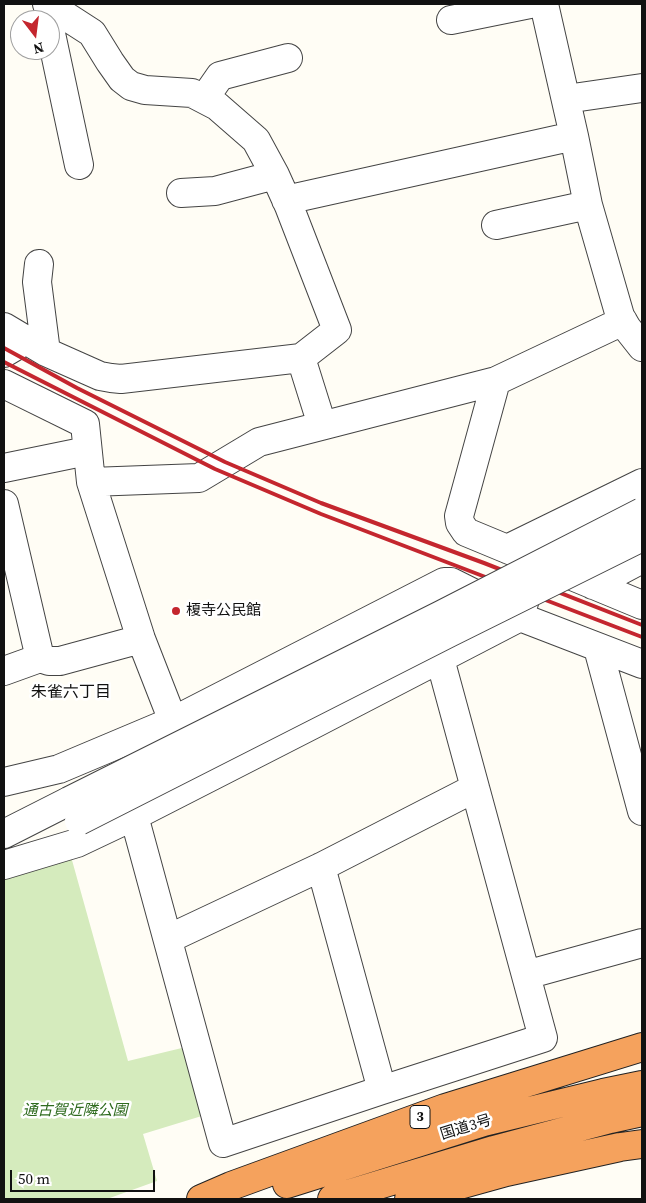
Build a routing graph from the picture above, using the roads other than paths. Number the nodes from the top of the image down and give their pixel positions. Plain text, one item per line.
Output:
1 (46, 4) edge
2 (530, 4) edge
3 (544, 4) edge
4 (451, 20) dead end
5 (288, 58) dead end
6 (57, 60) edge
7 (642, 88) edge
8 (204, 99) junction
9 (566, 99) junction
10 (574, 136) junction
11 (79, 165) dead end
12 (275, 175) junction
13 (181, 194) dead end
14 (286, 200) junction
15 (588, 205) junction
16 (496, 224) dead end
17 (39, 264) dead end
18 (634, 330) edge
19 (20, 343) edge
20 (301, 358) junction
21 (496, 381) junction
22 (4, 384) edge
23 (322, 425) junction
24 (88, 450) junction
25 (4, 468) edge
26 (91, 482) junction
27 (642, 483) edge
28 (4, 504) edge
29 (642, 512) edge
30 (642, 538) edge
31 (507, 549) junction
32 (642, 559) edge
33 (537, 561) junction
34 (593, 585) junction
35 (642, 605) edge
36 (520, 616) junction
37 (142, 638) junction
38 (598, 648) junction
39 (40, 658) junction
40 (440, 659) junction
41 (642, 664) edge
42 (283, 665) junction
43 (4, 671) edge
44 (173, 721) junction
45 (312, 725) junction
46 (13, 780) edge
47 (475, 788) junction
48 (74, 811) junction
49 (642, 811) edge
50 (134, 816) junction
51 (36, 817) junction
52 (4, 834) edge
53 (4, 859) edge
54 (4, 865) edge
55 (321, 867) junction
56 (168, 939) junction
57 (642, 944) edge
58 (526, 975) junction
59 (642, 1047) edge
60 (642, 1085) edge
61 (382, 1090) junction
62 (642, 1112) edge
63 (642, 1144) edge
64 (201, 1199) edge
65 (235, 1199) edge
66 (332, 1199) edge
67 (409, 1199) edge

1 - 8 street
2 - 4 street
3 - 9 street
5 - 8 street
6 - 11 street
7 - 9 street
8 - 12 street
9 - 10 street
10 - 14 street
10 - 15 street
12 - 13 street
12 - 14 street
14 - 20 street
15 - 16 street
15 - 18 street
17 - 19 street
18 - 21 street
19 - 20 street
20 - 23 street
21 - 23 street
21 - 31 street
22 - 24 street
23 - 26 street
24 - 25 street
24 - 26 street
26 - 37 street
27 - 31 street
28 - 39 street
29 - 48 street, bridge
30 - 48 street, bridge
31 - 33 street
32 - 34 street
33 - 34 street
33 - 36 street
34 - 35 street
36 - 38 street
36 - 40 street
36 - 42 street
37 - 39 street
37 - 44 street
38 - 41 street
38 - 49 street
39 - 43 street
40 - 45 street
40 - 47 street
42 - 44 street
42 - 45 street
44 - 46 street
45 - 50 street
46 - 51 street
47 - 55 street
47 - 58 street
48 - 51 street
48 - 53 street
50 - 54 street
50 - 56 street
51 - 52 street
55 - 56 street
55 - 61 street
56 - 61 street
57 - 58 street
58 - 61 street
59 - 64 highway, 3
60 - 65 highway, 国道3号 / 3
62 - 66 highway, 国道3号
63 - 67 highway

